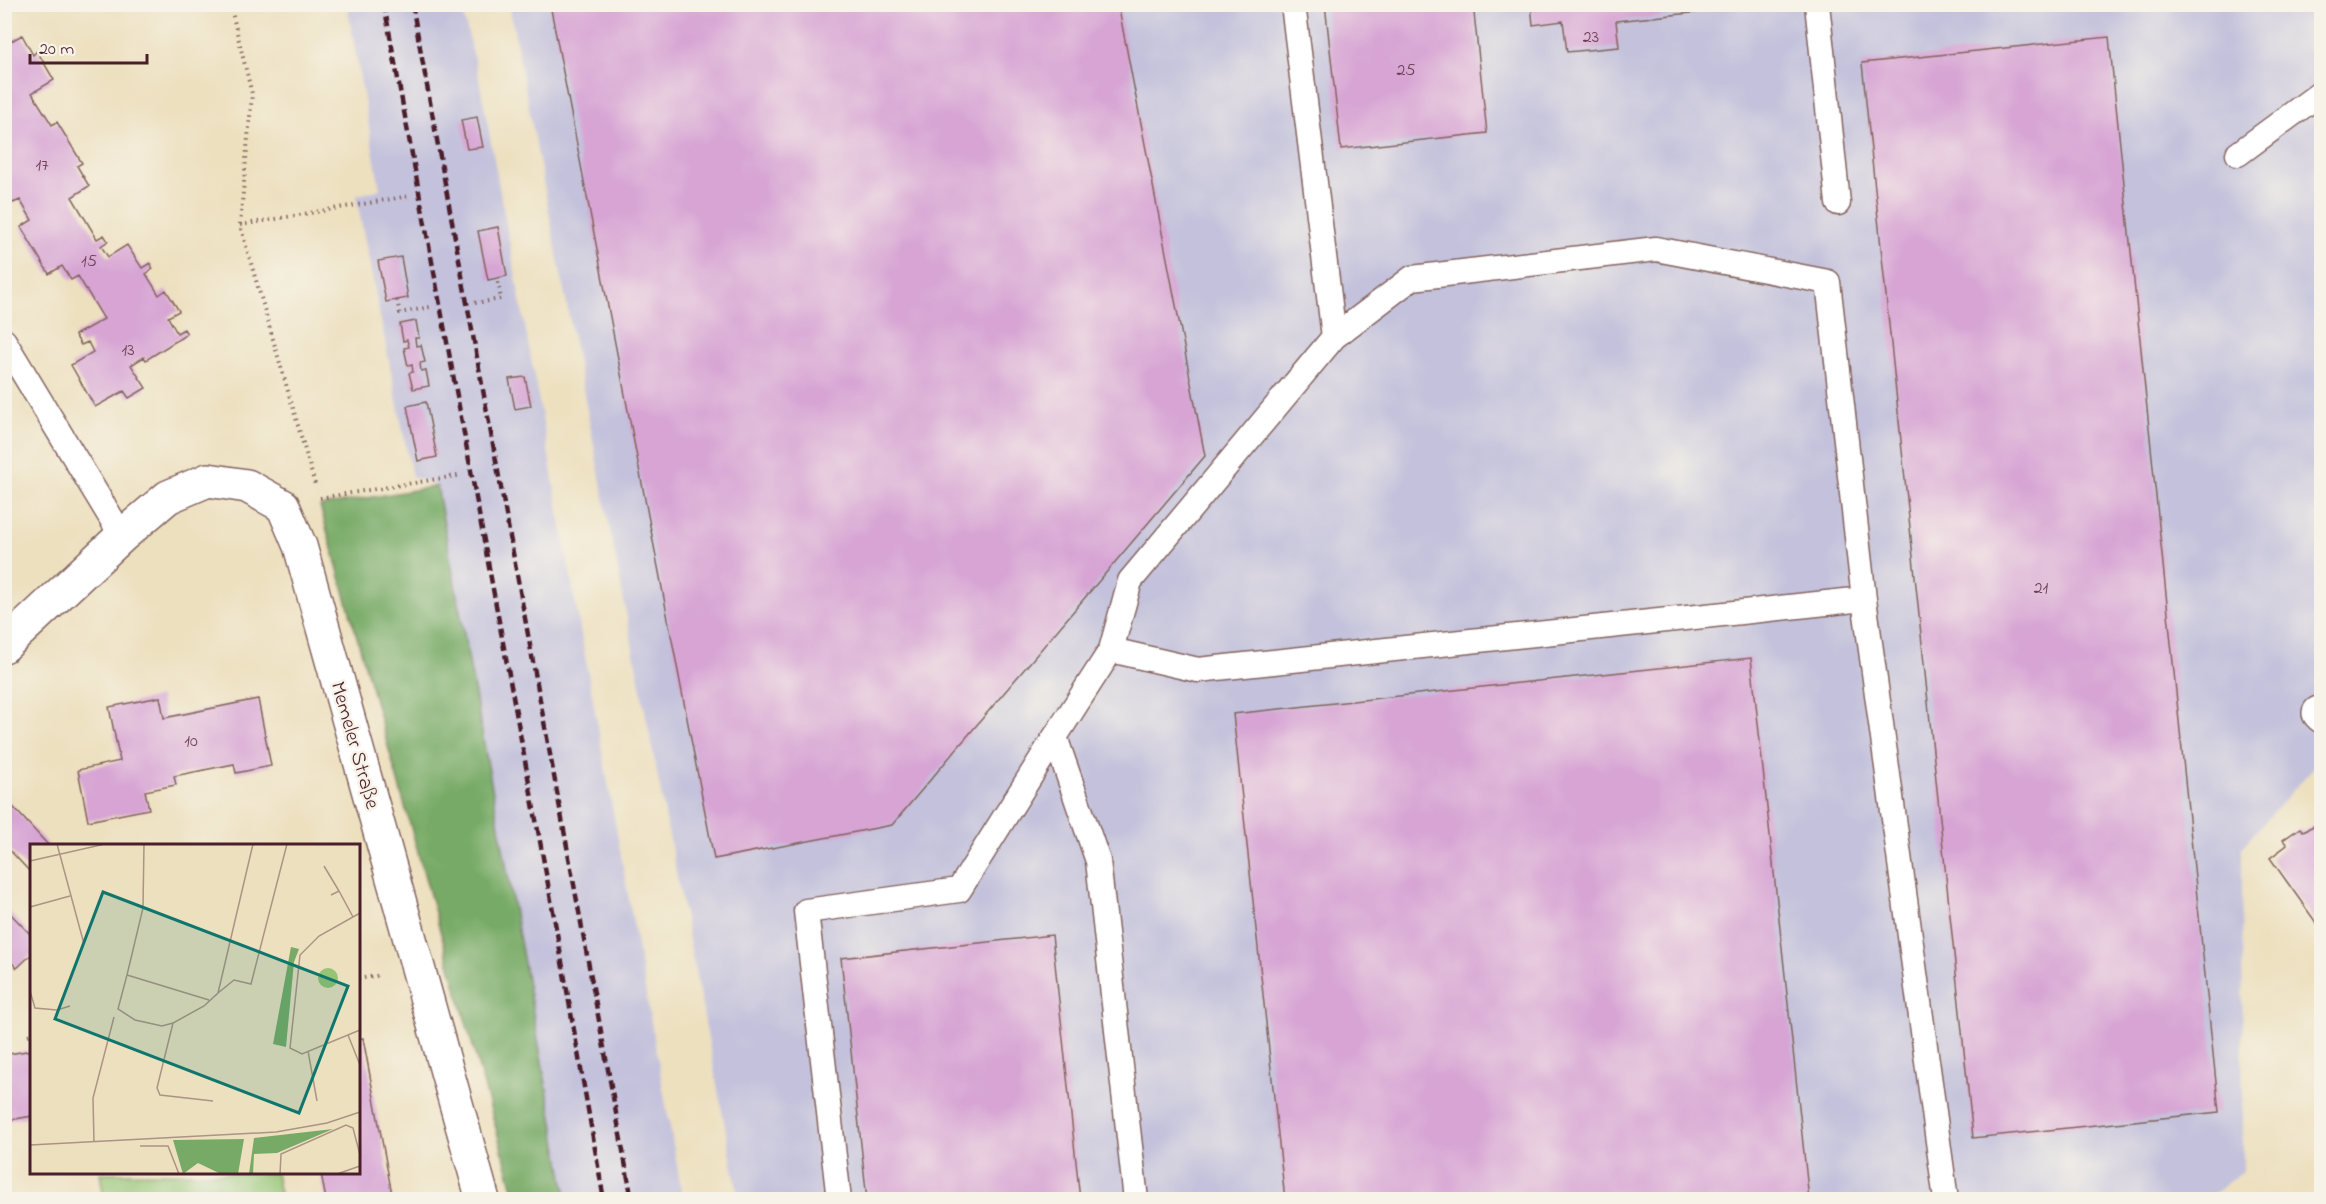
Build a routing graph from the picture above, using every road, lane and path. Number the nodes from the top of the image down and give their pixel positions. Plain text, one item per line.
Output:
1 (230, 4) edge
2 (1293, 4) edge
3 (1817, 4) edge
4 (2322, 92) edge
5 (2238, 154) dead end
6 (409, 196) dead end
7 (1838, 203) dead end
8 (240, 225) junction
9 (497, 278) dead end
10 (397, 300) dead end
11 (475, 303) dead end
12 (430, 307) dead end
13 (1334, 337) junction
14 (4, 341) edge
15 (462, 475) dead end
16 (319, 498) junction
17 (284, 506) junction
18 (122, 536) junction
19 (1864, 599) junction
20 (4, 646) edge
21 (1111, 650) junction
22 (1055, 737) junction
23 (483, 1200) edge
24 (839, 1200) edge
25 (1136, 1200) edge
26 (1946, 1200) edge

1 - 8 path
2 - 13 lane
3 - 7 lane
4 - 5 lane
6 - 8 path
8 - 16 path
9 - 11 path
10 - 12 path
13 - 19 lane
13 - 21 lane
14 - 18 lane
15 - 16 path
16 - 17 path
17 - 18 street
17 - 23 street, Memeler Straße
18 - 20 street
19 - 21 lane
19 - 26 lane
21 - 22 lane
22 - 24 lane
22 - 25 lane

